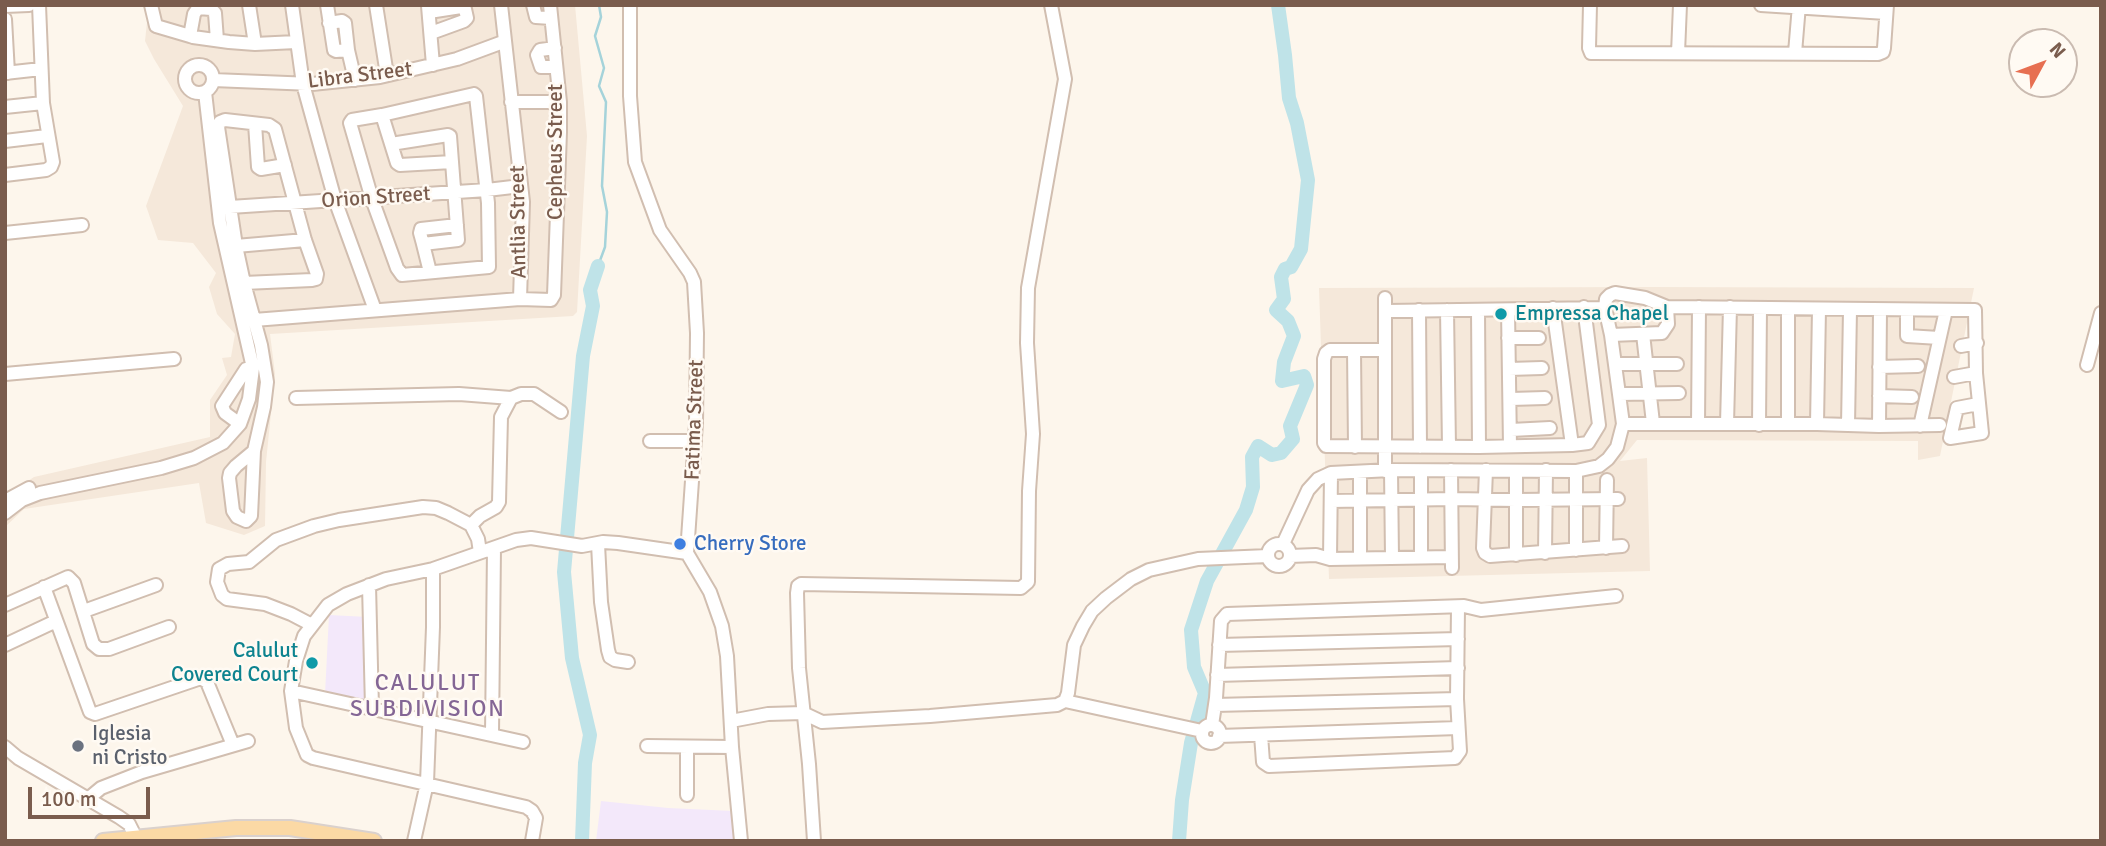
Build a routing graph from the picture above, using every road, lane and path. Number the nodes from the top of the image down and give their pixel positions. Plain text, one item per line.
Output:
1 (29, 5) edge
2 (39, 5) edge
3 (151, 5) edge
4 (249, 5) edge
5 (292, 5) edge
6 (327, 5) edge
7 (376, 5) edge
8 (500, 5) edge
9 (533, 5) edge
10 (630, 5) edge
11 (1051, 5) edge
12 (1590, 5) edge
13 (1680, 5) edge
14 (1761, 5) edge
15 (5, 6) edge
16 (1798, 6) edge
17 (428, 9) edge
18 (1887, 9) edge
19 (551, 11) edge
20 (5, 19) edge
21 (431, 33) junction
22 (190, 36) junction
23 (217, 40) junction
24 (296, 42) junction
25 (503, 42) junction
26 (255, 44) junction
27 (1678, 53) junction
28 (1795, 53) junction
29 (433, 65) junction
30 (41, 69) junction
31 (7, 73) edge
32 (387, 75) junction
33 (214, 79) junction
34 (355, 80) junction
35 (303, 84) junction
36 (201, 93) junction
37 (511, 102) junction
38 (560, 102) junction
39 (43, 103) junction
40 (5, 107) edge
41 (382, 115) junction
42 (255, 124) junction
43 (47, 136) junction
44 (5, 141) edge
45 (391, 144) junction
46 (452, 162) junction
47 (285, 165) junction
48 (5, 175) edge
49 (521, 186) junction
50 (487, 190) junction
51 (456, 192) junction
52 (372, 199) junction
53 (335, 200) junction
54 (296, 204) junction
55 (230, 207) junction
56 (82, 225) dead end
57 (5, 233) edge
58 (305, 240) junction
59 (236, 246) junction
60 (430, 272) junction
61 (244, 283) junction
62 (520, 299) junction
63 (1584, 307) junction
64 (1667, 307) junction
65 (1699, 307) junction
66 (1730, 307) junction
67 (1553, 308) junction
68 (1605, 308) junction
69 (1760, 308) junction
70 (1788, 309) junction
71 (1819, 309) junction
72 (375, 310) junction
73 (1419, 310) junction
74 (1447, 310) junction
75 (1478, 310) junction
76 (1508, 310) junction
77 (1850, 310) junction
78 (1880, 310) junction
79 (1946, 310) junction
80 (1907, 311) junction
81 (2101, 313) edge
82 (254, 320) junction
83 (1643, 334) junction
84 (1611, 335) junction
85 (1508, 338) junction
86 (1539, 338) dead end
87 (1938, 338) junction
88 (1977, 343) junction
89 (1961, 346) dead end
90 (1354, 350) junction
91 (1385, 350) junction
92 (2093, 358) edge
93 (174, 359) dead end
94 (1646, 362) junction
95 (1615, 364) junction
96 (1677, 364) dead end
97 (1918, 366) dead end
98 (1878, 367) junction
99 (1542, 368) dead end
100 (1509, 369) junction
101 (1976, 373) junction
102 (5, 374) edge
103 (1954, 377) dead end
104 (1649, 393) junction
105 (1679, 393) dead end
106 (1619, 394) junction
107 (1879, 396) junction
108 (1912, 397) dead end
109 (296, 398) dead end
110 (511, 398) junction
111 (1545, 398) dead end
112 (1511, 399) junction
113 (1978, 404) junction
114 (561, 412) dead end
115 (1653, 423) junction
116 (1623, 424) junction
117 (1698, 424) junction
118 (1787, 424) junction
119 (1817, 424) junction
120 (1727, 425) junction
121 (1759, 425) junction
122 (1848, 425) junction
123 (1940, 425) dead end
124 (1879, 426) junction
125 (1920, 426) junction
126 (1550, 428) dead end
127 (1511, 429) junction
128 (1950, 438) junction
129 (650, 441) dead end
130 (695, 441) junction
131 (1572, 445) junction
132 (1385, 446) junction
133 (1510, 446) junction
134 (1354, 447) junction
135 (1420, 447) junction
136 (1449, 447) junction
137 (1479, 447) junction
138 (254, 451) junction
139 (1946, 451) dead end
140 (1388, 470) junction
141 (1451, 470) junction
142 (1486, 470) junction
143 (1546, 470) junction
144 (1421, 471) junction
145 (1516, 471) junction
146 (1576, 471) junction
147 (1360, 472) junction
148 (1331, 473) junction
149 (1607, 480) dead end
150 (20, 497) junction
151 (1422, 499) junction
152 (1452, 499) junction
153 (1546, 499) junction
154 (1576, 499) junction
155 (1612, 499) junction
156 (1485, 500) junction
157 (1516, 500) junction
158 (5, 501) edge
159 (1331, 501) junction
160 (1360, 501) junction
161 (1391, 501) junction
162 (5, 513) edge
163 (471, 526) junction
164 (598, 544) junction
165 (1622, 547) dead end
166 (494, 548) junction
167 (1606, 548) junction
168 (1576, 550) junction
169 (480, 552) junction
170 (687, 553) junction
171 (1545, 553) junction
172 (1287, 554) junction
173 (1516, 555) junction
174 (1268, 556) junction
175 (1421, 557) junction
176 (1360, 558) junction
177 (1392, 558) junction
178 (1328, 559) junction
179 (433, 569) junction
180 (156, 585) dead end
181 (369, 585) junction
182 (44, 587) junction
183 (1616, 596) dead end
184 (5, 605) edge
185 (1458, 607) junction
186 (84, 611) junction
187 (56, 621) junction
188 (312, 625) junction
189 (169, 626) dead end
190 (1458, 639) junction
191 (5, 645) edge
192 (1219, 645) junction
193 (628, 662) dead end
194 (1458, 668) junction
195 (1217, 675) junction
196 (291, 691) junction
197 (1458, 699) junction
198 (1065, 701) junction
199 (1215, 705) junction
200 (372, 708) junction
201 (803, 713) junction
202 (731, 721) junction
203 (430, 722) junction
204 (1458, 727) junction
205 (1203, 730) junction
206 (492, 734) junction
207 (1261, 735) junction
208 (248, 741) dead end
209 (523, 742) dead end
210 (233, 745) junction
211 (647, 746) dead end
212 (5, 747) edge
213 (687, 747) junction
214 (732, 747) junction
215 (427, 783) junction
216 (687, 795) dead end
217 (89, 798) junction
218 (135, 836) junction
219 (151, 838) edge
220 (103, 841) edge
221 (374, 841) edge
222 (414, 841) edge
223 (532, 841) edge
224 (741, 841) edge
225 (814, 841) edge

1 - 15 street
2 - 30 street
3 - 22 street
4 - 26 street
5 - 24 street
6 - 34 street
7 - 32 street
8 - 25 street, Antlia Street
9 - 19 street
10 - 130 street, Fatima Street
11 - 201 street
12 - 27 street
13 - 27 street
14 - 16 street
16 - 18 street
16 - 28 street
17 - 21 street
17 - 21 street
18 - 28 street
19 - 38 street, Cepheus Street
20 - 31 street
21 - 29 street
22 - 23 street
22 - 23 street
23 - 26 street
24 - 26 street
24 - 35 street
25 - 29 street, Libra Street
25 - 37 street, Antlia Street
27 - 28 street
29 - 32 street, Libra Street
30 - 31 street
30 - 39 street
32 - 34 street, Libra Street
33 - 35 street, Libra Street
33 - 36 street
33 - 36 street
34 - 35 street, Libra Street
35 - 53 street
36 - 150 street
37 - 38 street
37 - 49 street, Antlia Street
38 - 62 street, Cepheus Street
39 - 40 street
39 - 43 street
41 - 45 street
41 - 50 street
41 - 52 street
42 - 47 street
42 - 47 street
42 - 55 street
43 - 44 street
43 - 48 street
45 - 46 street
45 - 46 street
46 - 51 street
47 - 54 street
49 - 50 street, Orion Street
49 - 62 street, Antlia Street
50 - 51 street, Orion Street
50 - 60 street
51 - 52 street, Orion Street
51 - 60 street
52 - 53 street, Orion Street
52 - 60 street
53 - 54 street, Orion Street
53 - 72 street
54 - 55 street, Orion Street
54 - 58 street
55 - 59 street
56 - 57 street
58 - 59 street
58 - 61 street
59 - 61 street
61 - 82 street
62 - 72 street, Antlia Street
63 - 67 street
63 - 68 street
63 - 131 street
64 - 65 street
64 - 68 street
64 - 83 street
65 - 66 street
65 - 117 street
66 - 69 street
66 - 120 street
67 - 76 street
67 - 131 street
68 - 84 street
69 - 70 street
69 - 121 street
70 - 71 street
70 - 118 street
71 - 77 street
71 - 119 street
72 - 82 street, Antlia Street
73 - 74 street
73 - 91 street
73 - 135 street
74 - 75 street
74 - 136 street
75 - 76 street
75 - 137 street
76 - 85 street
77 - 78 street
77 - 122 street
78 - 80 street
78 - 98 street
79 - 80 street
79 - 87 street
79 - 88 street
80 - 87 street
81 - 92 street
82 - 138 street
83 - 84 street
83 - 94 street
84 - 95 street
85 - 86 street
85 - 100 street
87 - 125 street
88 - 89 street
88 - 101 street
90 - 91 street
90 - 134 street
90 - 134 street
91 - 132 street
93 - 102 street
94 - 95 street
94 - 96 street
94 - 104 street
95 - 106 street
97 - 98 street
98 - 107 street
99 - 100 street
100 - 112 street
101 - 103 street
101 - 113 street
104 - 105 street
104 - 106 street
104 - 115 street
106 - 116 street
107 - 108 street
107 - 124 street
109 - 110 street
110 - 114 street
110 - 163 street
111 - 112 street
112 - 127 street
113 - 128 street
113 - 128 street
115 - 116 street
115 - 117 street
116 - 146 street
117 - 120 street
118 - 119 street
118 - 121 street
119 - 122 street
120 - 121 street
122 - 124 street
123 - 125 street
124 - 125 street
126 - 127 street
127 - 133 street
128 - 139 street
129 - 130 street
130 - 170 street, Fatima Street
131 - 133 street
132 - 134 street
132 - 135 street
132 - 140 street
133 - 137 street
135 - 136 street
136 - 137 street
138 - 138 street
140 - 144 street
140 - 147 street
140 - 161 street
141 - 142 street
141 - 144 street
141 - 152 street
142 - 145 street
142 - 156 street
143 - 145 street
143 - 146 street
143 - 153 street
144 - 151 street
145 - 157 street
146 - 154 street
147 - 148 street
147 - 160 street
148 - 159 street
148 - 172 street
149 - 155 street
150 - 158 street
150 - 162 street
151 - 152 street
151 - 161 street
151 - 175 street
152 - 156 street
152 - 175 street
153 - 154 street
153 - 157 street
153 - 171 street
154 - 155 street
154 - 168 street
155 - 167 street
156 - 157 street
156 - 173 street
157 - 173 street
159 - 160 street
159 - 178 street
160 - 161 street
160 - 176 street
161 - 177 street
163 - 169 street
163 - 188 street
164 - 166 street
164 - 170 street
164 - 193 street
165 - 167 street
166 - 169 street
166 - 206 street
167 - 168 street
168 - 171 street
169 - 179 street
170 - 202 street
171 - 173 street
172 - 174 street
172 - 174 street
172 - 178 street
174 - 198 street
175 - 177 street
176 - 177 street
176 - 178 street
179 - 181 street
179 - 203 street
180 - 186 street
181 - 188 street
181 - 200 street
182 - 184 street
182 - 186 street
182 - 187 street
183 - 185 street
185 - 190 street
185 - 192 street
186 - 189 street
187 - 191 street
187 - 210 street
188 - 196 street
190 - 192 street
190 - 194 street
192 - 195 street
194 - 195 street
194 - 197 street
195 - 199 street
196 - 200 street
196 - 215 street
197 - 199 street
197 - 204 street
198 - 201 street
198 - 205 street
199 - 205 street
200 - 203 street
201 - 202 street
201 - 225 street
202 - 214 street
203 - 206 street
203 - 215 street
204 - 207 street
204 - 207 street
205 - 207 street
206 - 209 street
208 - 210 street
210 - 217 street
211 - 213 street
212 - 217 street
213 - 214 street
213 - 216 street
214 - 224 street
215 - 222 street
215 - 223 street
217 - 218 street
218 - 219 main road
218 - 220 main road
219 - 221 main road

